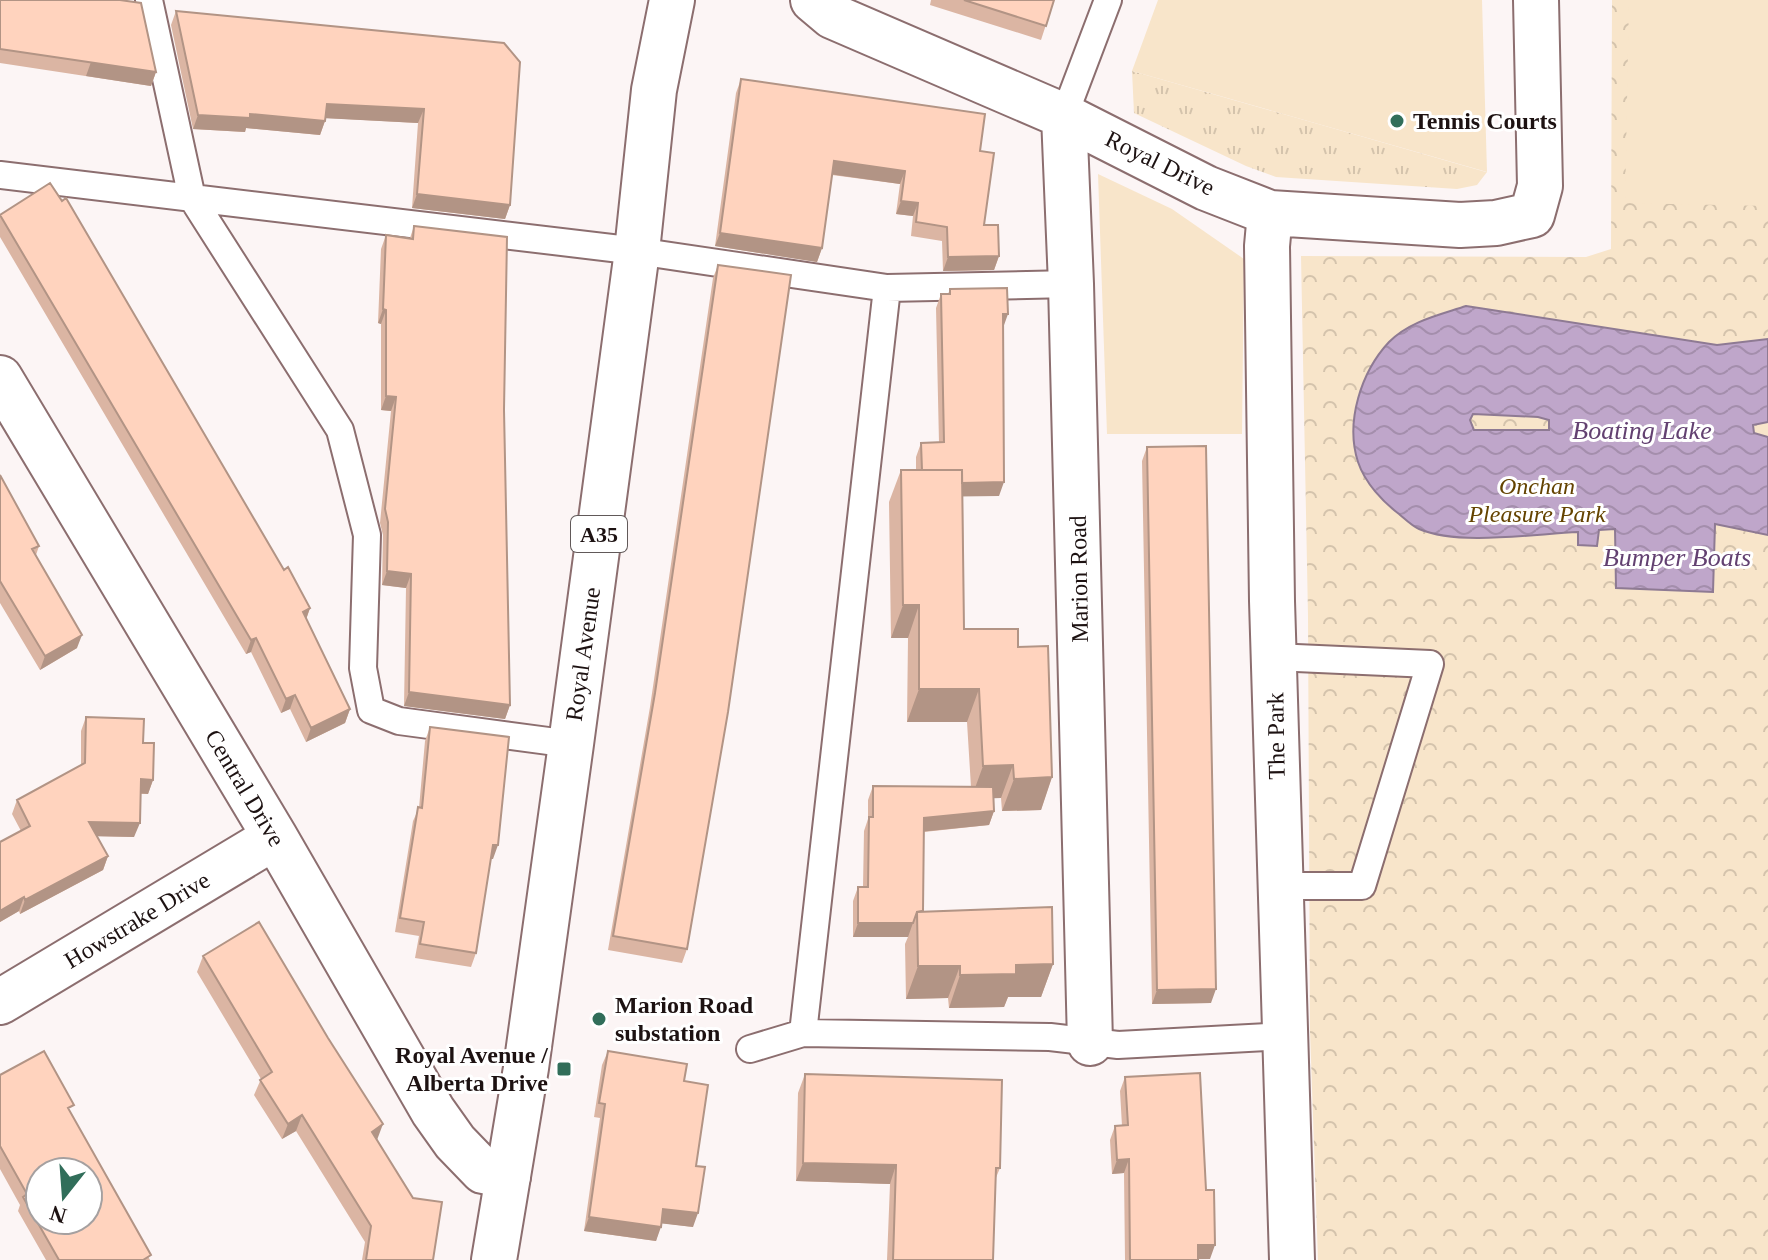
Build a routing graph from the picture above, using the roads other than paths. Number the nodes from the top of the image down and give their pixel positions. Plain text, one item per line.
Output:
1 (149, 0) edge
2 (672, 0) edge
3 (813, 0) edge
4 (1108, 0) edge
5 (1536, 0) edge
6 (1064, 116) junction
7 (0, 175) edge
8 (192, 198) junction
9 (1270, 213) junction
10 (637, 251) junction
11 (1071, 284) junction
12 (887, 288) junction
13 (0, 378) edge
14 (1274, 657) junction
15 (571, 744) junction
16 (275, 837) junction
17 (1280, 886) junction
18 (0, 1002) edge
19 (803, 1033) junction
20 (1286, 1036) junction
21 (1090, 1043) junction
22 (750, 1049) dead end
23 (508, 1176) junction
24 (494, 1260) edge
25 (1292, 1260) edge

1 - 8 lane
2 - 10 street, Royal Avenue / A35
3 - 6 street, Royal Drive
4 - 6 lane
5 - 9 street, Royal Drive
6 - 9 street, Royal Drive
6 - 11 street, Marion Road
7 - 8 lane
8 - 10 lane
8 - 15 lane
9 - 14 street, The Park
10 - 12 lane
10 - 15 street, Royal Avenue / A35
11 - 12 lane
11 - 21 street, Marion Road
12 - 19 lane
13 - 16 street, Central Drive
14 - 17 street, The Park
14 - 17 lane
15 - 23 street, Royal Avenue / A35
16 - 18 street, Howstrake Drive
16 - 23 street, Central Drive
17 - 20 street, The Park
19 - 21 lane
19 - 22 lane
20 - 21 lane
20 - 25 street, The Park
23 - 24 street, Royal Avenue / A35

